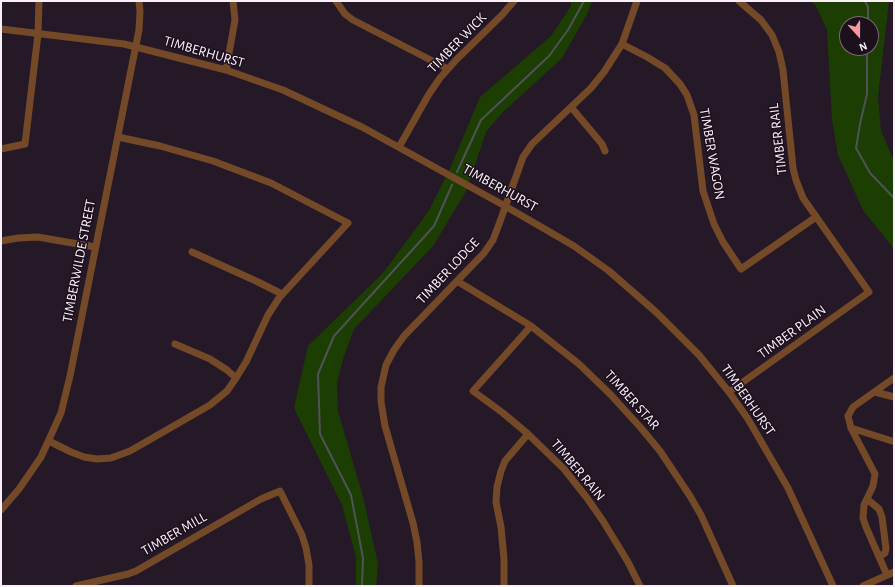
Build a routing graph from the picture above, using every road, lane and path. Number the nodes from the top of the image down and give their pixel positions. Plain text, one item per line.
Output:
1 (39, 1) edge
2 (139, 1) edge
3 (233, 1) edge
4 (336, 1) edge
5 (514, 1) edge
6 (637, 1) edge
7 (739, 1) edge
8 (1, 29) edge
9 (38, 34) junction
10 (622, 44) junction
11 (135, 47) junction
12 (448, 69) junction
13 (226, 70) junction
14 (571, 108) junction
15 (118, 137) junction
16 (399, 147) junction
17 (1, 149) edge
18 (605, 151) dead end
19 (506, 206) junction
20 (816, 217) junction
21 (1, 241) edge
22 (95, 247) junction
23 (192, 252) dead end
24 (457, 281) junction
25 (869, 292) joint
26 (282, 294) junction
27 (531, 326) junction
28 (175, 344) dead end
29 (236, 378) junction
30 (894, 378) edge
31 (729, 392) junction
32 (875, 392) junction
33 (894, 397) edge
34 (851, 428) junction
35 (528, 434) junction
36 (49, 441) junction
37 (892, 441) dead end
38 (867, 499) junction
39 (1, 510) edge
40 (879, 557) junction
41 (894, 572) edge
42 (887, 576) junction
43 (76, 586) edge
44 (309, 586) edge
45 (419, 586) edge
46 (504, 586) edge
47 (640, 586) edge
48 (733, 586) edge
49 (833, 586) edge
50 (863, 586) edge

1 - 9 street
2 - 11 street, TIMBERWILDE STREET
3 - 13 street
4 - 12 street
5 - 12 street, TIMBER WICK
6 - 10 street, TIMBER LODGE
7 - 20 street, TIMBER RAIL
8 - 9 street, TIMBERHURST
9 - 11 street, TIMBERHURST
9 - 17 street
10 - 14 street, TIMBER LODGE
10 - 20 street, TIMBER WAGON
11 - 13 street, TIMBERHURST
11 - 15 street, TIMBERWILDE STREET
12 - 16 street, TIMBER WICK
13 - 16 street, TIMBERHURST
14 - 18 street
14 - 19 street, TIMBER LODGE
15 - 22 street, TIMBERWILDE STREET
15 - 26 street
16 - 19 street, TIMBERHURST
19 - 24 street, TIMBER LODGE
19 - 31 street, TIMBERHURST
20 - 25 street, TIMBER RAIL
21 - 22 street
22 - 36 street, TIMBERWILDE STREET
23 - 26 street
24 - 27 street, TIMBER STAR
24 - 45 street, TIMBER LODGE
25 - 31 street, TIMBER PLAIN
26 - 29 street
27 - 35 street, TIMBER RAIN
27 - 48 street, TIMBER STAR
28 - 29 street
29 - 36 street
30 - 32 street
31 - 49 street, TIMBERHURST
32 - 33 street
32 - 34 street
34 - 37 street
34 - 38 street
35 - 46 street
35 - 47 street, TIMBER RAIN
36 - 39 street, TIMBERWILDE STREET
38 - 40 street
38 - 40 street
40 - 42 street
41 - 42 street
42 - 50 street
43 - 44 street, TIMBER MILL

